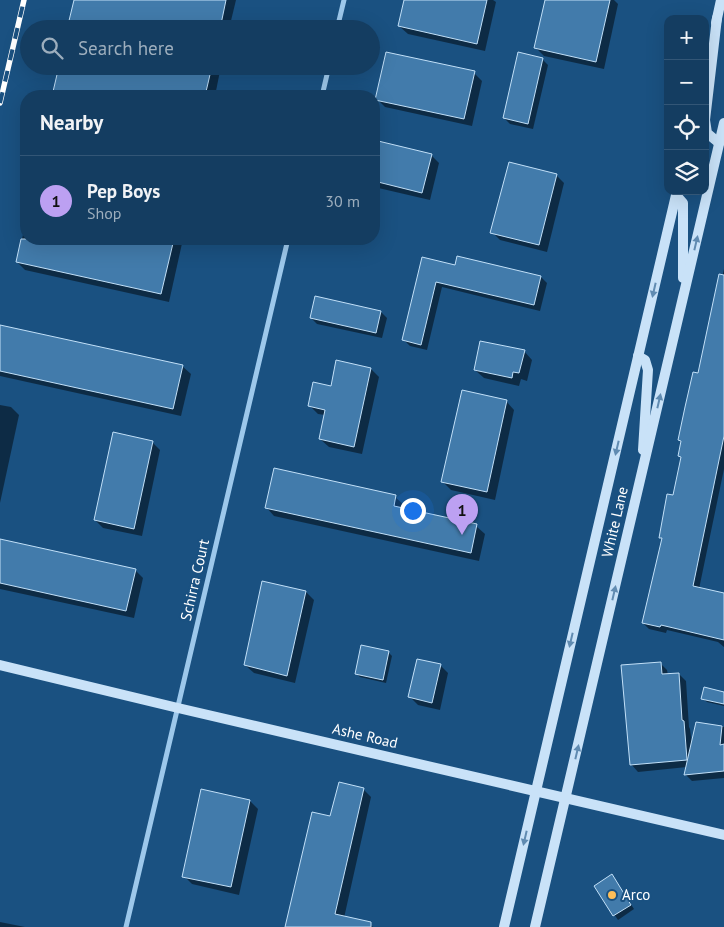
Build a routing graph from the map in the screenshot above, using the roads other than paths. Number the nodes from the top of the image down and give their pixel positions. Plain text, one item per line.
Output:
1 (344, 0) edge
2 (721, 0) edge
3 (717, 18) junction
4 (339, 20) edge
5 (707, 60) edge
6 (327, 75) edge
7 (323, 90) edge
8 (707, 105) edge
9 (724, 123) edge
10 (709, 134) edge
11 (722, 144) edge
12 (676, 195) edge
13 (677, 195) edge
14 (287, 245) edge
15 (684, 296) junction
16 (638, 356) junction
17 (640, 481) junction
18 (0, 665) edge
19 (178, 708) junction
20 (536, 791) junction
21 (566, 799) junction
22 (724, 835) edge
23 (126, 927) edge
24 (504, 927) edge
25 (535, 927) edge

1 - 4 street
2 - 3 main road
3 - 5 main road
3 - 8 main road
6 - 7 street
9 - 11 main road, White Lane
10 - 11 main road
15 -> 11 main road, White Lane
12 -> 16 main road, White Lane
13 - 15 main road
14 - 19 street, Schirra Court
17 -> 15 main road, White Lane
16 - 17 main road
16 -> 20 main road, White Lane
21 -> 17 main road, White Lane
18 - 19 main road, Ashe Road
19 - 20 main road, Ashe Road
19 - 23 street, Schirra Court
20 - 21 main road, Ashe Road
20 -> 24 main road, White Lane
21 - 22 main road, Ashe Road
21 - 25 main road, White Lane

